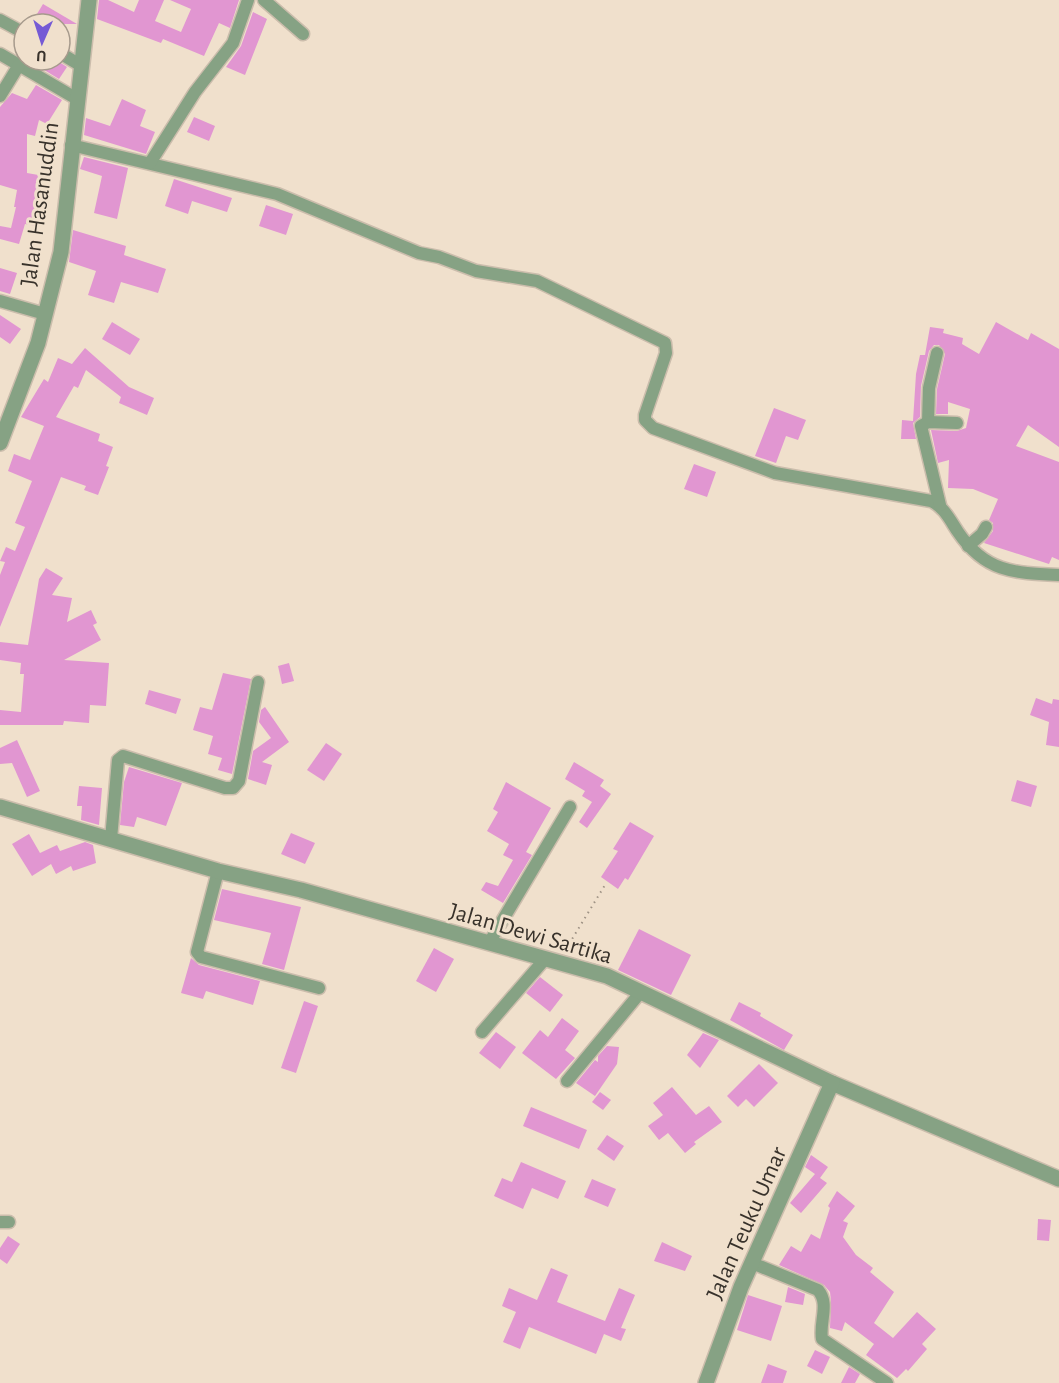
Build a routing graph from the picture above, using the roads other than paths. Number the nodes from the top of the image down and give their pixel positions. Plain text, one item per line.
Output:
1 (89, 0) edge
2 (248, 0) edge
3 (264, 0) edge
4 (303, 34) dead end
5 (72, 61) edge
6 (80, 65) junction
7 (15, 72) edge
8 (31, 72) edge
9 (0, 96) edge
10 (76, 99) junction
11 (71, 145) junction
12 (150, 163) junction
13 (0, 301) edge
14 (45, 314) junction
15 (937, 353) dead end
16 (928, 422) junction
17 (957, 423) dead end
18 (0, 443) edge
19 (939, 505) junction
20 (986, 527) dead end
21 (968, 546) junction
22 (1059, 575) edge
23 (258, 682) dead end
24 (0, 807) edge
25 (570, 807) dead end
26 (111, 839) junction
27 (218, 872) junction
28 (489, 944) junction
29 (552, 961) junction
30 (318, 988) dead end
31 (640, 993) junction
32 (482, 1032) dead end
33 (567, 1081) dead end
34 (832, 1083) junction
35 (1059, 1179) edge
36 (752, 1263) junction
37 (706, 1383) edge
38 (887, 1383) edge

1 - 6 street, Jalan Hasanuddin
2 - 12 street
3 - 4 street
5 - 6 street
6 - 10 street, Jalan Hasanuddin
7 - 9 street
8 - 10 street
10 - 11 street, Jalan Hasanuddin
11 - 12 street
11 - 14 street, Jalan Hasanuddin
12 - 19 street
13 - 14 street
14 - 18 street, Jalan Hasanuddin
15 - 16 street
16 - 17 street
16 - 19 street
19 - 21 street
20 - 21 street
21 - 22 street
23 - 26 street
24 - 26 street, Jalan Dewi Sartika
25 - 28 street
26 - 27 street, Jalan Dewi Sartika
27 - 28 street, Jalan Dewi Sartika
27 - 30 street
28 - 29 street, Jalan Dewi Sartika
29 - 31 street, Jalan Dewi Sartika
29 - 32 street
31 - 33 street
31 - 34 street, Jalan Dewi Sartika
34 - 35 street, Jalan Dewi Sartika
34 - 36 street, Jalan Teuku Umar
36 - 37 street, Jalan Teuku Umar
36 - 38 street

